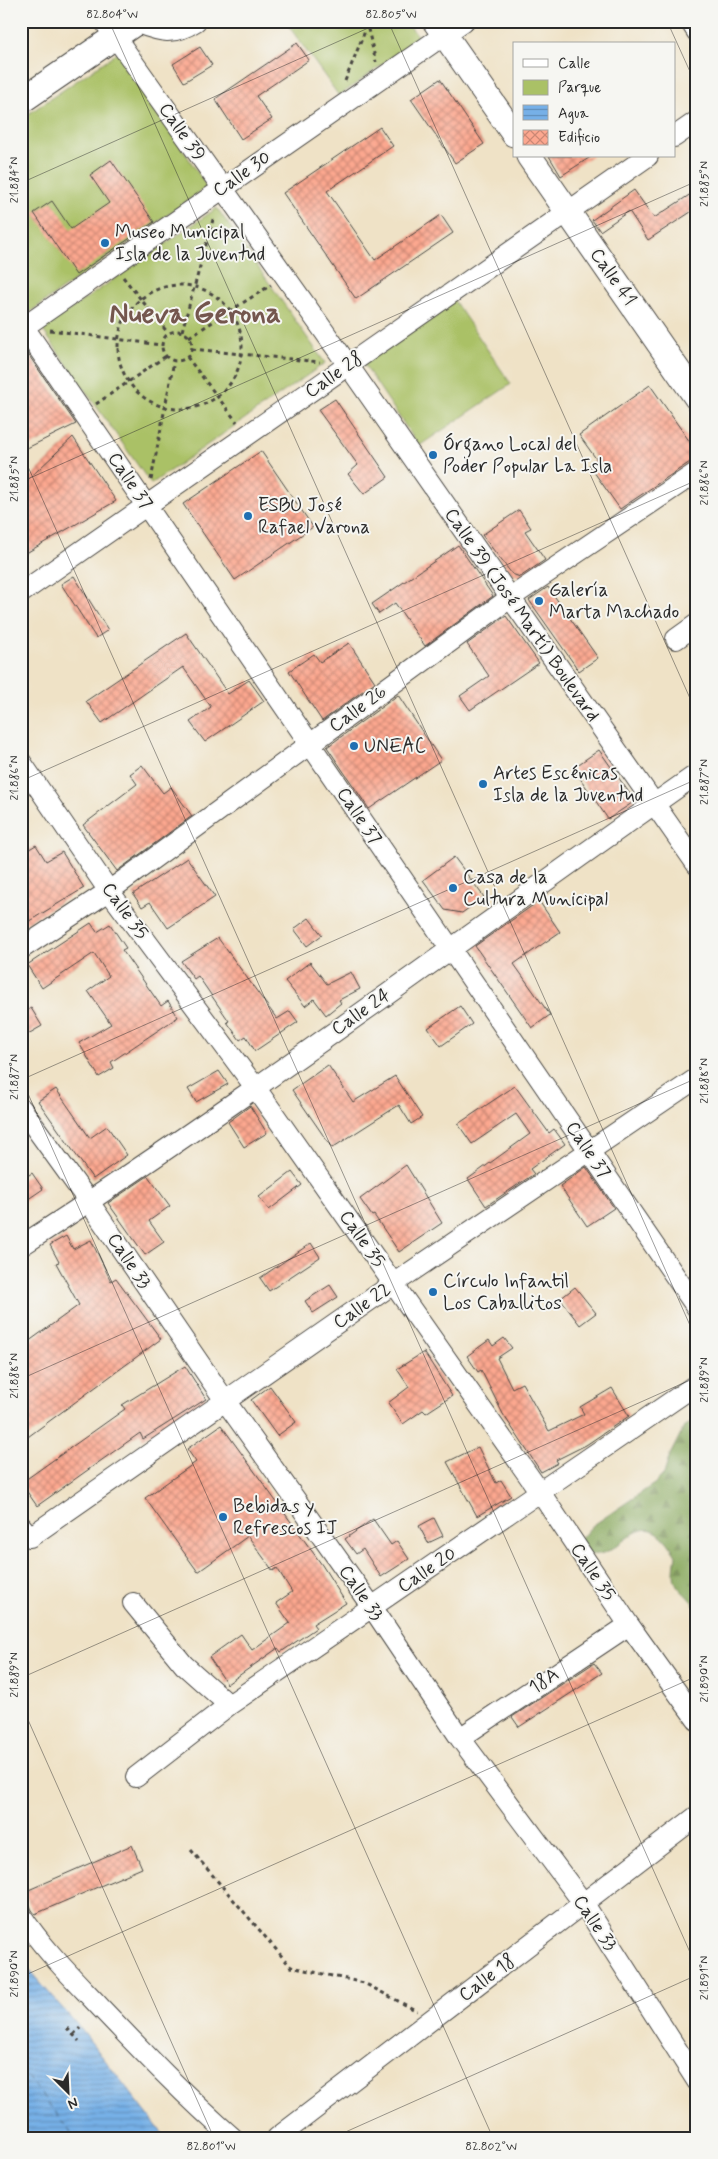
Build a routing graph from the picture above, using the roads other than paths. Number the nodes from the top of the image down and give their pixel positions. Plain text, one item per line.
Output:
1 (196, 21) edge
2 (690, 21) edge
3 (137, 22) edge
4 (448, 26) edge
5 (109, 29) edge
6 (697, 32) edge
7 (21, 101) edge
8 (697, 121) edge
9 (513, 132) edge
10 (676, 136) edge
11 (530, 158) edge
12 (645, 158) edge
13 (222, 188) junction
14 (569, 213) junction
15 (22, 326) edge
16 (348, 365) junction
17 (697, 398) edge
18 (697, 472) edge
19 (146, 506) junction
20 (21, 593) edge
21 (510, 598) junction
22 (697, 624) edge
23 (676, 639) dead end
24 (310, 744) junction
25 (21, 762) edge
26 (697, 774) edge
27 (654, 804) junction
28 (697, 865) edge
29 (110, 891) junction
30 (21, 949) edge
31 (451, 949) junction
32 (697, 1078) edge
33 (255, 1087) junction
34 (21, 1108) edge
35 (590, 1152) junction
36 (89, 1202) junction
37 (21, 1246) edge
38 (393, 1284) junction
39 (697, 1308) edge
40 (697, 1384) edge
41 (226, 1402) junction
42 (540, 1492) junction
43 (26, 1532) edge
44 (133, 1602) dead end
45 (372, 1607) junction
46 (629, 1625) junction
47 (229, 1705) junction
48 (697, 1720) edge
49 (460, 1738) junction
50 (136, 1778) dead end
51 (697, 1816) edge
52 (584, 1904) junction
53 (21, 1915) edge
54 (697, 2081) edge
55 (233, 2138) edge
56 (277, 2138) edge

1 - 3 street
2 - 6 street
3 - 5 main road
4 - 9 main road
4 - 13 street, Calle 30
5 - 7 main road
5 - 13 street, Calle 39
8 - 10 street
11 - 14 main road, Calle 41
12 - 14 street, Calle 28
13 - 15 street, Calle 30
13 - 16 street, Calle 39
14 - 16 street, Calle 28
14 - 17 main road, Calle 41
15 - 19 street, Calle 37
16 - 19 street, Calle 28
16 - 21 street, Calle 39 (José Martí) Boulevard
18 - 21 street, Calle 26
19 - 20 street, Calle 28
19 - 24 street, Calle 37
21 - 24 street, Calle 26
21 - 27 street, Calle 39 (José Martí) Boulevard
22 - 23 street
24 - 29 street, Calle 26
24 - 31 street, Calle 37
25 - 29 street, Calle 35
26 - 27 street, Calle 24
27 - 28 street, Calle 39 (José Martí) Boulevard
27 - 31 street, Calle 24
29 - 30 street, Calle 26
29 - 33 street, Calle 35
31 - 33 street, Calle 24
31 - 35 street, Calle 37
32 - 35 street, Calle 22
33 - 36 street, Calle 24
33 - 38 street, Calle 35
34 - 36 street, Calle 33
35 - 38 street, Calle 22
35 - 39 street, Calle 37
36 - 37 street, Calle 24
36 - 41 street, Calle 33
38 - 41 street, Calle 22
38 - 42 street, Calle 35
40 - 42 street, Calle 20
41 - 43 street, Calle 22
41 - 45 street, Calle 33
42 - 45 street, Calle 20
42 - 46 street, Calle 35
44 - 47 street
45 - 47 street, Calle 20
45 - 49 street, Calle 33
46 - 48 street, Calle 35
46 - 49 street, 18A
47 - 50 street, Calle 20
49 - 52 street, Calle 33
51 - 52 street, Calle 18
52 - 54 street, Calle 33
52 - 56 street, Calle 18
53 - 55 street

